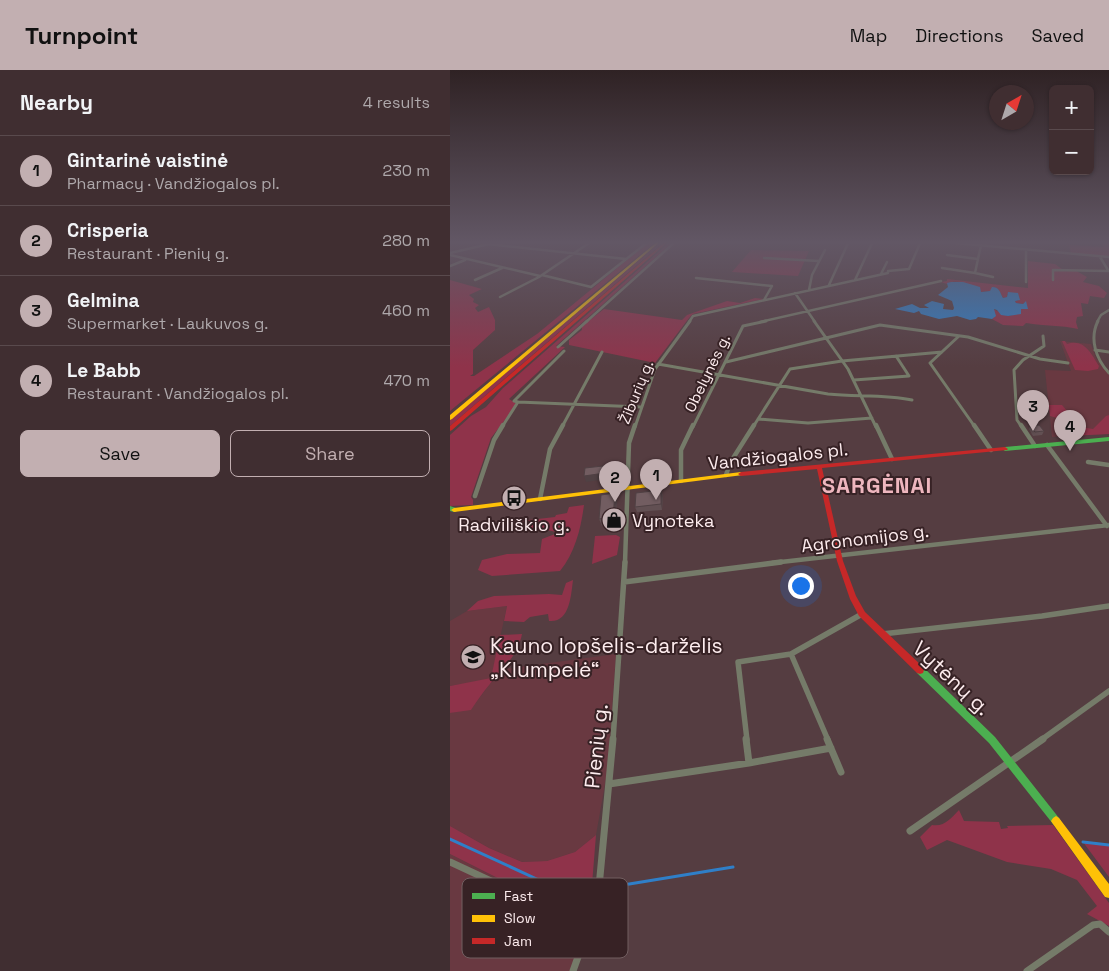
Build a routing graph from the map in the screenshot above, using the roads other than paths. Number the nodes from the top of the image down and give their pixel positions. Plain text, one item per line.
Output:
1 (527, 283) edge
2 (573, 283) edge
3 (596, 283) edge
4 (610, 283) edge
5 (619, 283) edge
6 (629, 283) edge
7 (744, 283) edge
8 (810, 283) edge
9 (839, 283) edge
10 (929, 283) edge
11 (829, 285) joint
12 (809, 290) junction
13 (795, 293) junction
14 (500, 297) dead end
15 (764, 300) junction
16 (1109, 310) edge
17 (809, 311) junction
18 (959, 336) junction
19 (1043, 336) dead end
20 (827, 337) junction
21 (558, 347) dead end
22 (1095, 350) junction
23 (564, 351) dead end
24 (602, 352) dead end
25 (942, 352) junction
26 (1109, 352) edge
27 (923, 353) junction
28 (896, 356) junction
29 (1032, 356) junction
30 (842, 361) junction
31 (726, 362) junction
32 (930, 363) junction
33 (1068, 363) dead end
34 (658, 364) junction
35 (1109, 373) edge
36 (719, 374) junction
37 (854, 380) junction
38 (779, 385) junction
39 (862, 396) junction
40 (912, 400) dead end
41 (518, 402) junction
42 (574, 405) junction
43 (641, 407) junction
44 (450, 418) edge
45 (872, 418) junction
46 (758, 419) junction
47 (450, 431) edge
48 (1109, 439) edge
49 (1047, 445) junction
50 (1035, 446) junction
51 (991, 450) junction
52 (892, 459) junction
53 (1088, 462) dead end
54 (1109, 465) edge
55 (818, 466) junction
56 (726, 475) junction
57 (681, 481) junction
58 (626, 487) junction
59 (475, 496) dead end
60 (540, 499) junction
61 (451, 510) edge
62 (1108, 526) edge
63 (840, 554) junction
64 (624, 582) junction
65 (1109, 606) edge
66 (862, 614) junction
67 (881, 634) junction
68 (791, 654) junction
69 (1109, 691) edge
70 (830, 748) junction
71 (1011, 762) junction
72 (749, 763) junction
73 (842, 772) dead end
74 (609, 784) junction
75 (910, 831) dead end
76 (450, 862) edge
77 (484, 878) edge
78 (600, 878) edge
79 (1109, 893) edge
80 (1109, 932) edge
81 (578, 958) edge
82 (573, 971) edge
83 (1027, 971) edge

1 - 14 street
2 - 3 street
4 - 44 main road
5 - 47 main road
6 - 21 street
7 - 15 street
8 - 12 street
9 - 11 street, Žiburių g.
10 - 17 street, Obelynės g.
11 - 12 street, Žiburių g.
12 - 13 street, Žiburių g.
13 - 15 street, Žiburių g.
13 - 17 street
15 - 34 street, Žiburių g.
16 - 22 street
17 - 20 street
17 - 31 street, Obelynės g.
18 - 20 street
18 - 25 street
18 - 29 street
19 - 29 street
20 - 30 street
20 - 31 street
22 - 26 street
22 - 35 street
23 - 41 street
24 - 42 street
25 - 27 street
25 - 32 street
27 - 28 street
27 - 32 street
28 - 30 street
28 - 37 street
29 - 33 street
29 - 50 street
30 - 37 street
30 - 38 street
31 - 36 street, Obelynės g.
32 - 51 street
34 - 36 street
34 - 43 street, Žiburių g.
36 - 38 street
36 - 57 street, Obelynės g.
37 - 39 street
38 - 39 street
38 - 46 street
39 - 40 street
39 - 45 street
41 - 42 street
41 - 59 street
42 - 43 street
42 - 60 street
43 - 58 street, Žiburių g.
45 - 46 street
45 - 52 street
46 - 56 street
48 - 49 main road, Vandžiogalos pl.
49 - 50 main road, Vandžiogalos pl.
49 - 62 street
50 - 51 main road, Vandžiogalos pl.
51 - 52 main road, Vandžiogalos pl.
52 - 55 main road, Vandžiogalos pl.
53 - 54 street
55 - 56 main road, Vandžiogalos pl.
55 - 63 main road, Vytėnų g.
56 - 57 main road, Vandžiogalos pl.
57 - 58 main road, Vandžiogalos pl.
58 - 60 main road, Vandžiogalos pl.
58 - 64 street, Pienių g.
60 - 61 main road, Vandžiogalos pl.
62 - 63 street, Agronomijos g.
63 - 64 street, Agronomijos g.
63 - 66 main road, Vytėnų g.
64 - 74 street, Pienių g.
65 - 67 street
66 - 67 main road, Vytėnų g.
66 - 68 street
67 - 71 main road, Vytėnų g.
68 - 70 street
68 - 72 street
69 - 71 street
70 - 72 street
70 - 73 street
71 - 75 street
71 - 79 main road, Vytėnų g.
72 - 74 street
74 - 78 street, Pienių g.
76 - 77 street
80 - 83 street
81 - 82 street

